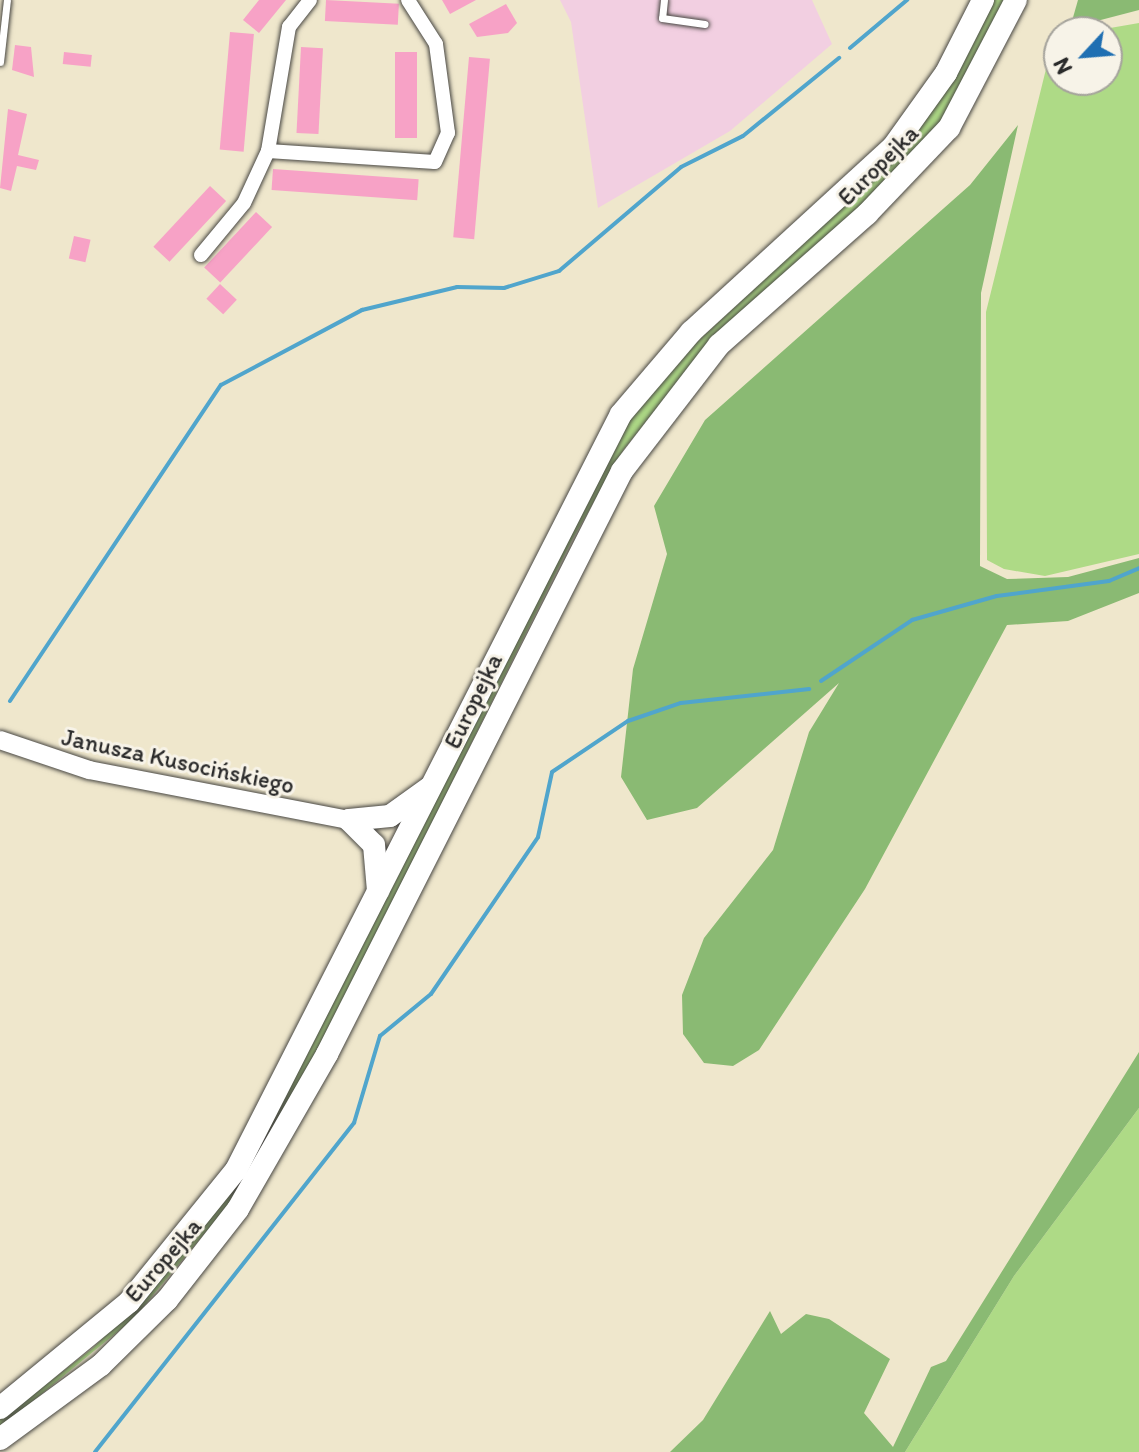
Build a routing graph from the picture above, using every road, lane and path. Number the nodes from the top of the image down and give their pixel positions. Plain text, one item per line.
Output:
1 (7, 0) edge
2 (310, 0) edge
3 (408, 0) edge
4 (664, 0) edge
5 (983, 0) edge
6 (1016, 0) edge
7 (705, 24) dead end
8 (0, 62) edge
9 (268, 151) junction
10 (201, 255) dead end
11 (0, 740) edge
12 (435, 782) junction
13 (349, 820) junction
14 (378, 899) junction
15 (0, 1408) edge
16 (0, 1439) edge

1 - 8 lane
2 - 9 street
3 - 9 street
4 - 7 lane
5 - 12 main road, Europejka
6 - 16 main road, Europejka
9 - 10 street
11 - 13 street, Janusza Kusocińskiego
12 - 13 main road
12 - 14 main road, Europejka
13 - 14 main road
14 - 15 main road, Europejka

